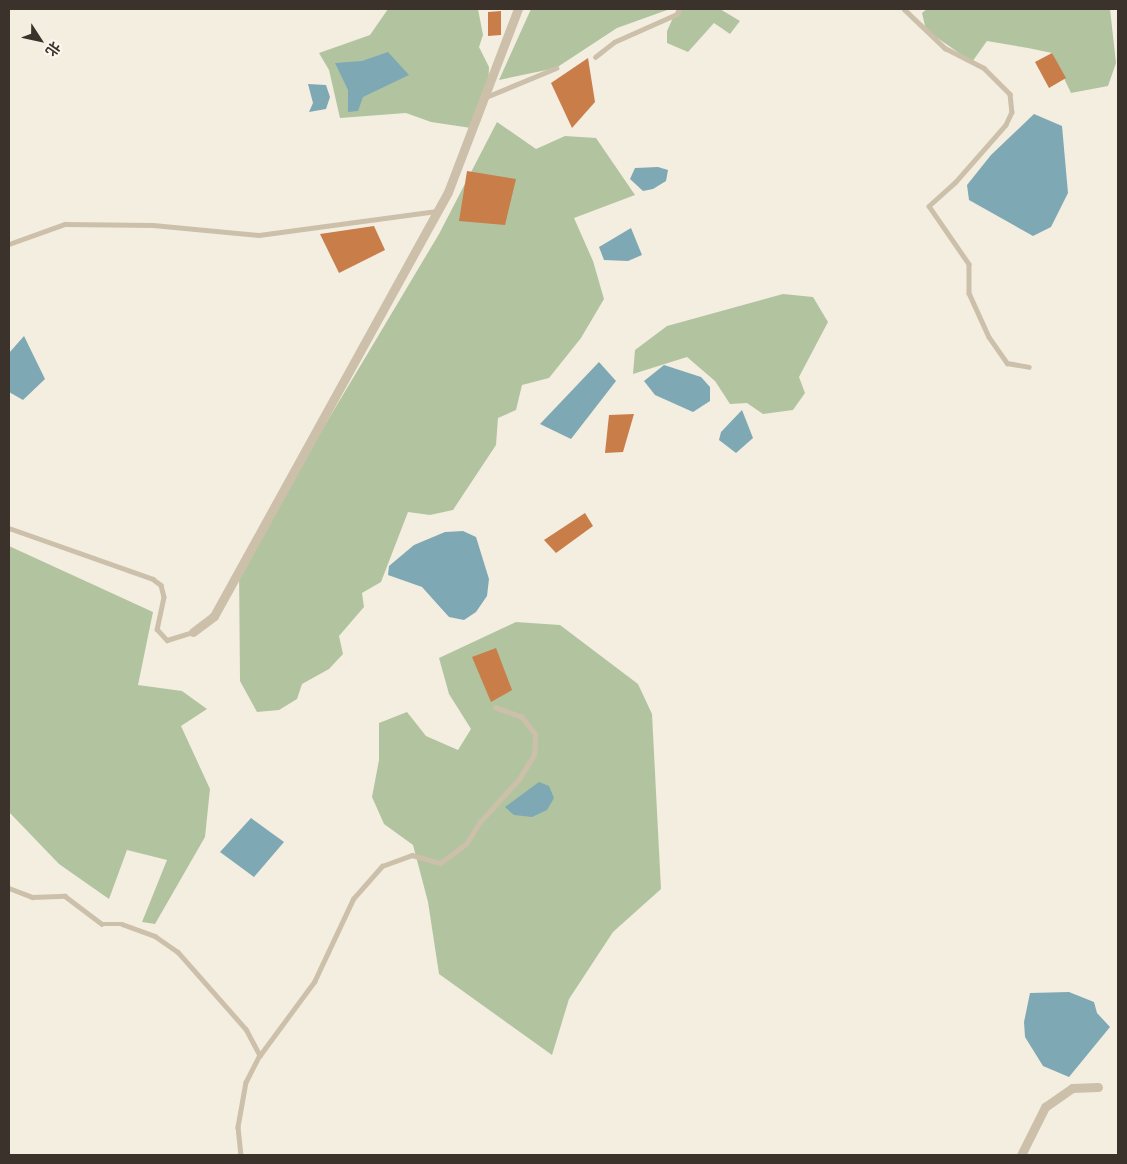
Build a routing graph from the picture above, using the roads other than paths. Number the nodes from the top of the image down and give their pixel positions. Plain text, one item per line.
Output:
1 (518, 9) edge
2 (679, 9) edge
3 (904, 9) edge
4 (595, 57) dead end
5 (556, 68) dead end
6 (482, 99) junction
7 (438, 211) junction
8 (9, 244) edge
9 (1029, 368) dead end
10 (9, 528) edge
11 (193, 632) joint
12 (496, 708) dead end
13 (9, 888) edge
14 (260, 1055) junction
15 (1098, 1087) dead end
16 (241, 1155) edge
17 (1020, 1155) edge

1 - 6 street
2 - 4 lane
3 - 9 lane
5 - 6 lane
6 - 7 street
7 - 8 lane
7 - 11 street
10 - 11 lane
12 - 14 lane
13 - 14 lane
14 - 16 lane
15 - 17 street

